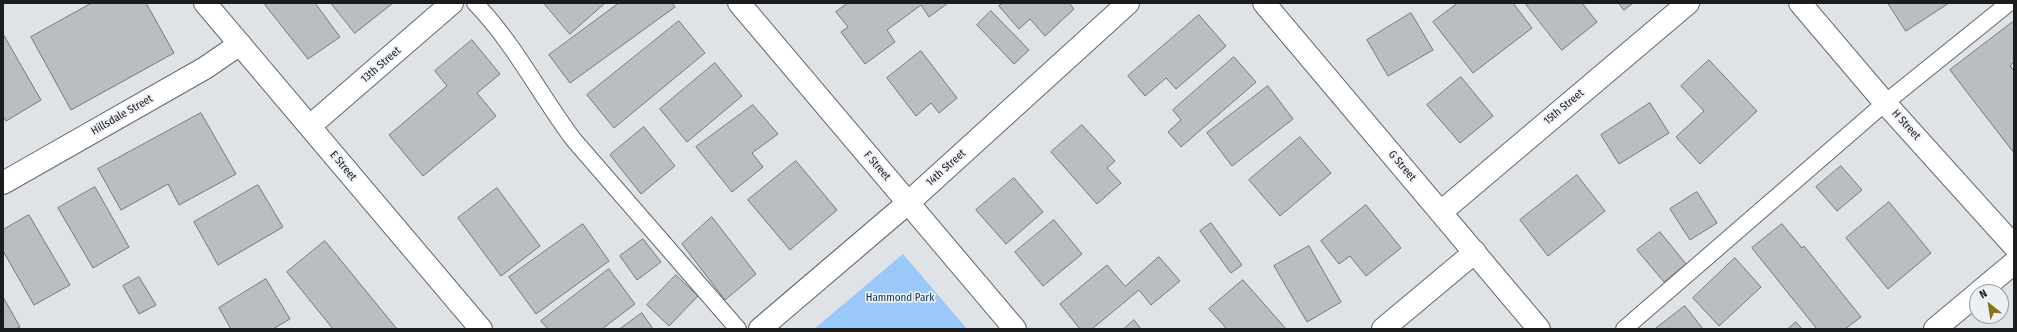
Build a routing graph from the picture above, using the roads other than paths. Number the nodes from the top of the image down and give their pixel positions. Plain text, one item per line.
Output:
1 (205, 3) edge
2 (452, 3) edge
3 (475, 3) edge
4 (739, 3) edge
5 (1128, 3) edge
6 (1264, 3) edge
7 (1688, 3) edge
8 (1800, 3) edge
9 (2009, 3) edge
10 (240, 44) junction
11 (1885, 103) junction
12 (310, 126) junction
13 (3, 183) edge
14 (909, 202) junction
15 (1441, 212) junction
16 (2014, 246) edge
17 (1475, 252) junction
18 (2014, 264) edge
19 (1989, 284) edge
20 (1969, 301) edge
21 (481, 329) edge
22 (738, 329) edge
23 (760, 329) edge
24 (1015, 329) edge
25 (1383, 329) edge
26 (1539, 329) edge
27 (1624, 329) edge
28 (1935, 329) edge

1 - 10 street, E Street
2 - 12 street, 13th Street
3 - 22 lane
4 - 14 street, F Street
5 - 14 street, 14th Street
6 - 15 street, G Street
7 - 15 street, 15th Street
8 - 11 street, H Street
9 - 11 lane
10 - 12 street, E Street
10 - 13 street, Hillsdale Street
11 - 16 street, H Street
11 - 27 lane
12 - 21 street, E Street
14 - 23 street, 14th Street
14 - 24 street, F Street
15 - 17 street, G Street
17 - 25 street
17 - 26 street, G Street
18 - 19 street
20 - 28 street

